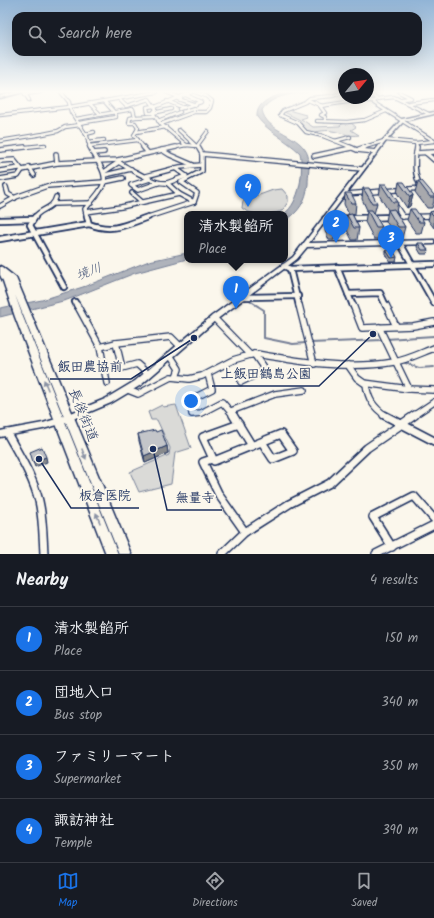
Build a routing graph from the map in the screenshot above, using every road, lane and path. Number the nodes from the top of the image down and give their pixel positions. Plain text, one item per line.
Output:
1 (83, 118) edge
2 (111, 118) edge
3 (131, 118) edge
4 (156, 118) edge
5 (167, 118) edge
6 (175, 118) edge
7 (286, 118) edge
8 (325, 118) edge
9 (370, 118) edge
10 (399, 118) edge
11 (413, 118) edge
12 (76, 119) joint
13 (403, 120) junction
14 (158, 121) junction
15 (317, 121) dead end
16 (325, 121) junction
17 (79, 124) junction
18 (161, 124) junction
19 (166, 128) junction
20 (179, 130) dead end
21 (208, 131) dead end
22 (94, 132) dead end
23 (136, 132) junction
24 (86, 134) junction
25 (350, 137) dead end
26 (104, 140) dead end
27 (138, 140) junction
28 (384, 140) junction
29 (0, 141) edge
30 (335, 141) junction
31 (434, 141) edge
32 (88, 142) junction
33 (416, 143) junction
34 (45, 145) dead end
35 (186, 145) junction
36 (89, 146) junction
37 (197, 146) junction
38 (351, 148) junction
39 (0, 150) edge
40 (162, 150) junction
41 (357, 150) junction
42 (104, 152) dead end
43 (376, 152) junction
44 (434, 152) edge
45 (93, 153) junction
46 (148, 153) junction
47 (416, 153) junction
48 (426, 153) junction
49 (56, 154) dead end
50 (202, 154) junction
51 (314, 156) dead end
52 (434, 160) edge
53 (0, 161) edge
54 (98, 161) junction
55 (118, 161) junction
56 (57, 162) junction
57 (201, 164) junction
58 (193, 165) junction
59 (30, 168) junction
60 (175, 168) junction
61 (20, 169) junction
62 (133, 169) junction
63 (362, 169) junction
64 (0, 171) edge
65 (104, 174) junction
66 (34, 175) dead end
67 (146, 176) junction
68 (123, 178) dead end
69 (0, 179) edge
70 (150, 179) junction
71 (104, 182) junction
72 (158, 183) junction
73 (167, 183) junction
74 (6, 187) dead end
75 (422, 188) junction
76 (426, 192) edge
77 (132, 193) dead end
78 (179, 194) junction
79 (344, 194) junction
80 (56, 197) dead end
81 (15, 198) junction
82 (392, 199) edge
83 (142, 202) junction
84 (194, 202) junction
85 (91, 203) junction
86 (53, 204) junction
87 (0, 206) edge
88 (86, 212) junction
89 (434, 216) edge
90 (403, 217) junction
91 (33, 219) junction
92 (325, 219) junction
93 (0, 220) edge
94 (90, 224) junction
95 (33, 232) junction
96 (0, 239) edge
97 (434, 242) edge
98 (400, 243) junction
99 (306, 245) junction
100 (412, 264) junction
101 (434, 264) edge
102 (337, 267) junction
103 (0, 268) edge
104 (287, 268) junction
105 (0, 271) edge
106 (64, 287) dead end
107 (348, 294) junction
108 (298, 296) junction
109 (243, 297) junction
110 (17, 300) junction
111 (74, 302) dead end
112 (434, 303) edge
113 (214, 318) junction
114 (434, 322) edge
115 (396, 326) junction
116 (379, 327) junction
117 (116, 343) junction
118 (180, 346) junction
119 (100, 347) junction
120 (434, 348) edge
121 (170, 355) junction
122 (252, 355) junction
123 (394, 362) junction
124 (314, 364) junction
125 (348, 366) junction
126 (148, 374) junction
127 (208, 374) junction
128 (176, 377) junction
129 (107, 382) dead end
130 (241, 382) dead end
131 (366, 384) junction
132 (409, 389) junction
133 (128, 390) junction
134 (304, 390) dead end
135 (434, 390) edge
136 (434, 402) edge
137 (231, 412) junction
138 (65, 419) junction
139 (239, 424) junction
140 (400, 424) junction
141 (4, 434) edge
142 (262, 442) junction
143 (434, 442) edge
144 (252, 446) junction
145 (212, 459) junction
146 (434, 519) edge
147 (434, 525) edge
148 (245, 532) junction
149 (392, 547) junction
150 (44, 554) edge
151 (112, 554) edge
152 (125, 554) edge
153 (222, 554) edge
154 (376, 554) edge

1 - 12 street
2 - 17 street
3 - 23 street
4 - 14 street
5 - 14 street
6 - 18 street
7 - 30 street
8 - 16 street
9 - 16 street
10 - 13 street
11 - 13 street
12 - 17 street
13 - 28 street
13 - 31 street
14 - 18 street
15 - 16 street
17 - 24 street
17 - 29 street
18 - 19 street
19 - 23 street
19 - 35 street
20 - 37 street
21 - 37 street
22 - 24 street
23 - 27 street
24 - 32 street
25 - 30 street
26 - 32 street
27 - 36 street
27 - 46 street
28 - 33 street
28 - 41 street
28 - 43 street
30 - 38 street
31 - 33 street
32 - 36 street
33 - 47 street
34 - 39 street
35 - 37 street
35 - 40 street
36 - 45 street
37 - 50 street
38 - 41 street
38 - 51 street
40 - 46 street
40 - 58 street
41 - 43 street
42 - 45 street
43 - 63 street
44 - 48 street
45 - 54 street
46 - 55 street
47 - 48 street
47 - 75 street
48 - 52 street
49 - 56 street
50 - 57 street
50 - 63 street
53 - 61 street
54 - 55 street
54 - 56 street
54 - 65 street
55 - 62 street
55 - 65 street
56 - 59 street
57 - 58 street
57 - 84 street
58 - 60 street
59 - 61 street
59 - 66 street
60 - 67 street
60 - 73 street
61 - 64 street
61 - 69 street
62 - 65 street
62 - 67 street
63 - 79 street
65 - 71 street
67 - 70 street
68 - 71 street
70 - 72 street
70 - 72 street
71 - 81 street
71 - 85 street
72 - 73 street
73 - 78 street
74 - 81 street
75 - 76 street
75 - 79 street
77 - 83 street
78 - 83 street
78 - 84 street
79 - 92 street
80 - 86 street
81 - 87 street
82 - 90 street
83 - 88 street
84 - 94 street
85 - 86 street
85 - 88 street
86 - 91 street
88 - 94 street
89 - 90 street
90 - 92 street
91 - 93 street
91 - 95 street
92 - 99 street
94 - 95 street
95 - 96 street
95 - 106 street
97 - 98 street
98 - 99 street
98 - 100 street
99 - 104 street
100 - 101 street
100 - 102 street
100 - 112 street
102 - 104 street
102 - 107 street
103 - 110 main road, 長後街道
104 - 108 street
104 - 109 street
105 - 110 main road, 長後街道
107 - 115 street
107 - 116 street
108 - 109 street
108 - 124 street
109 - 113 street
110 - 138 main road, 長後街道
111 - 119 street
113 - 118 street
113 - 122 street
114 - 115 street
115 - 116 street
116 - 123 street
117 - 118 street
117 - 119 street
117 - 126 street
118 - 121 street
119 - 129 street
120 - 123 street
121 - 126 street
121 - 128 street
122 - 124 street
122 - 127 street
122 - 130 street
123 - 125 street
123 - 132 street
124 - 125 street
125 - 131 street
126 - 133 street
127 - 128 street
127 - 137 street
128 - 133 street
131 - 132 street
131 - 140 street
132 - 135 street
133 - 138 street
134 - 137 street
136 - 140 street
137 - 139 street
138 - 141 street
151 -> 138 main road, 長後街道
138 -> 152 main road, 長後街道
139 - 144 street
139 - 145 street
140 - 143 street
140 - 148 street
141 - 150 street
142 - 142 street
142 - 144 street
144 - 145 street
145 - 148 street
146 - 149 street
147 - 149 street
148 - 153 street
149 - 154 street

